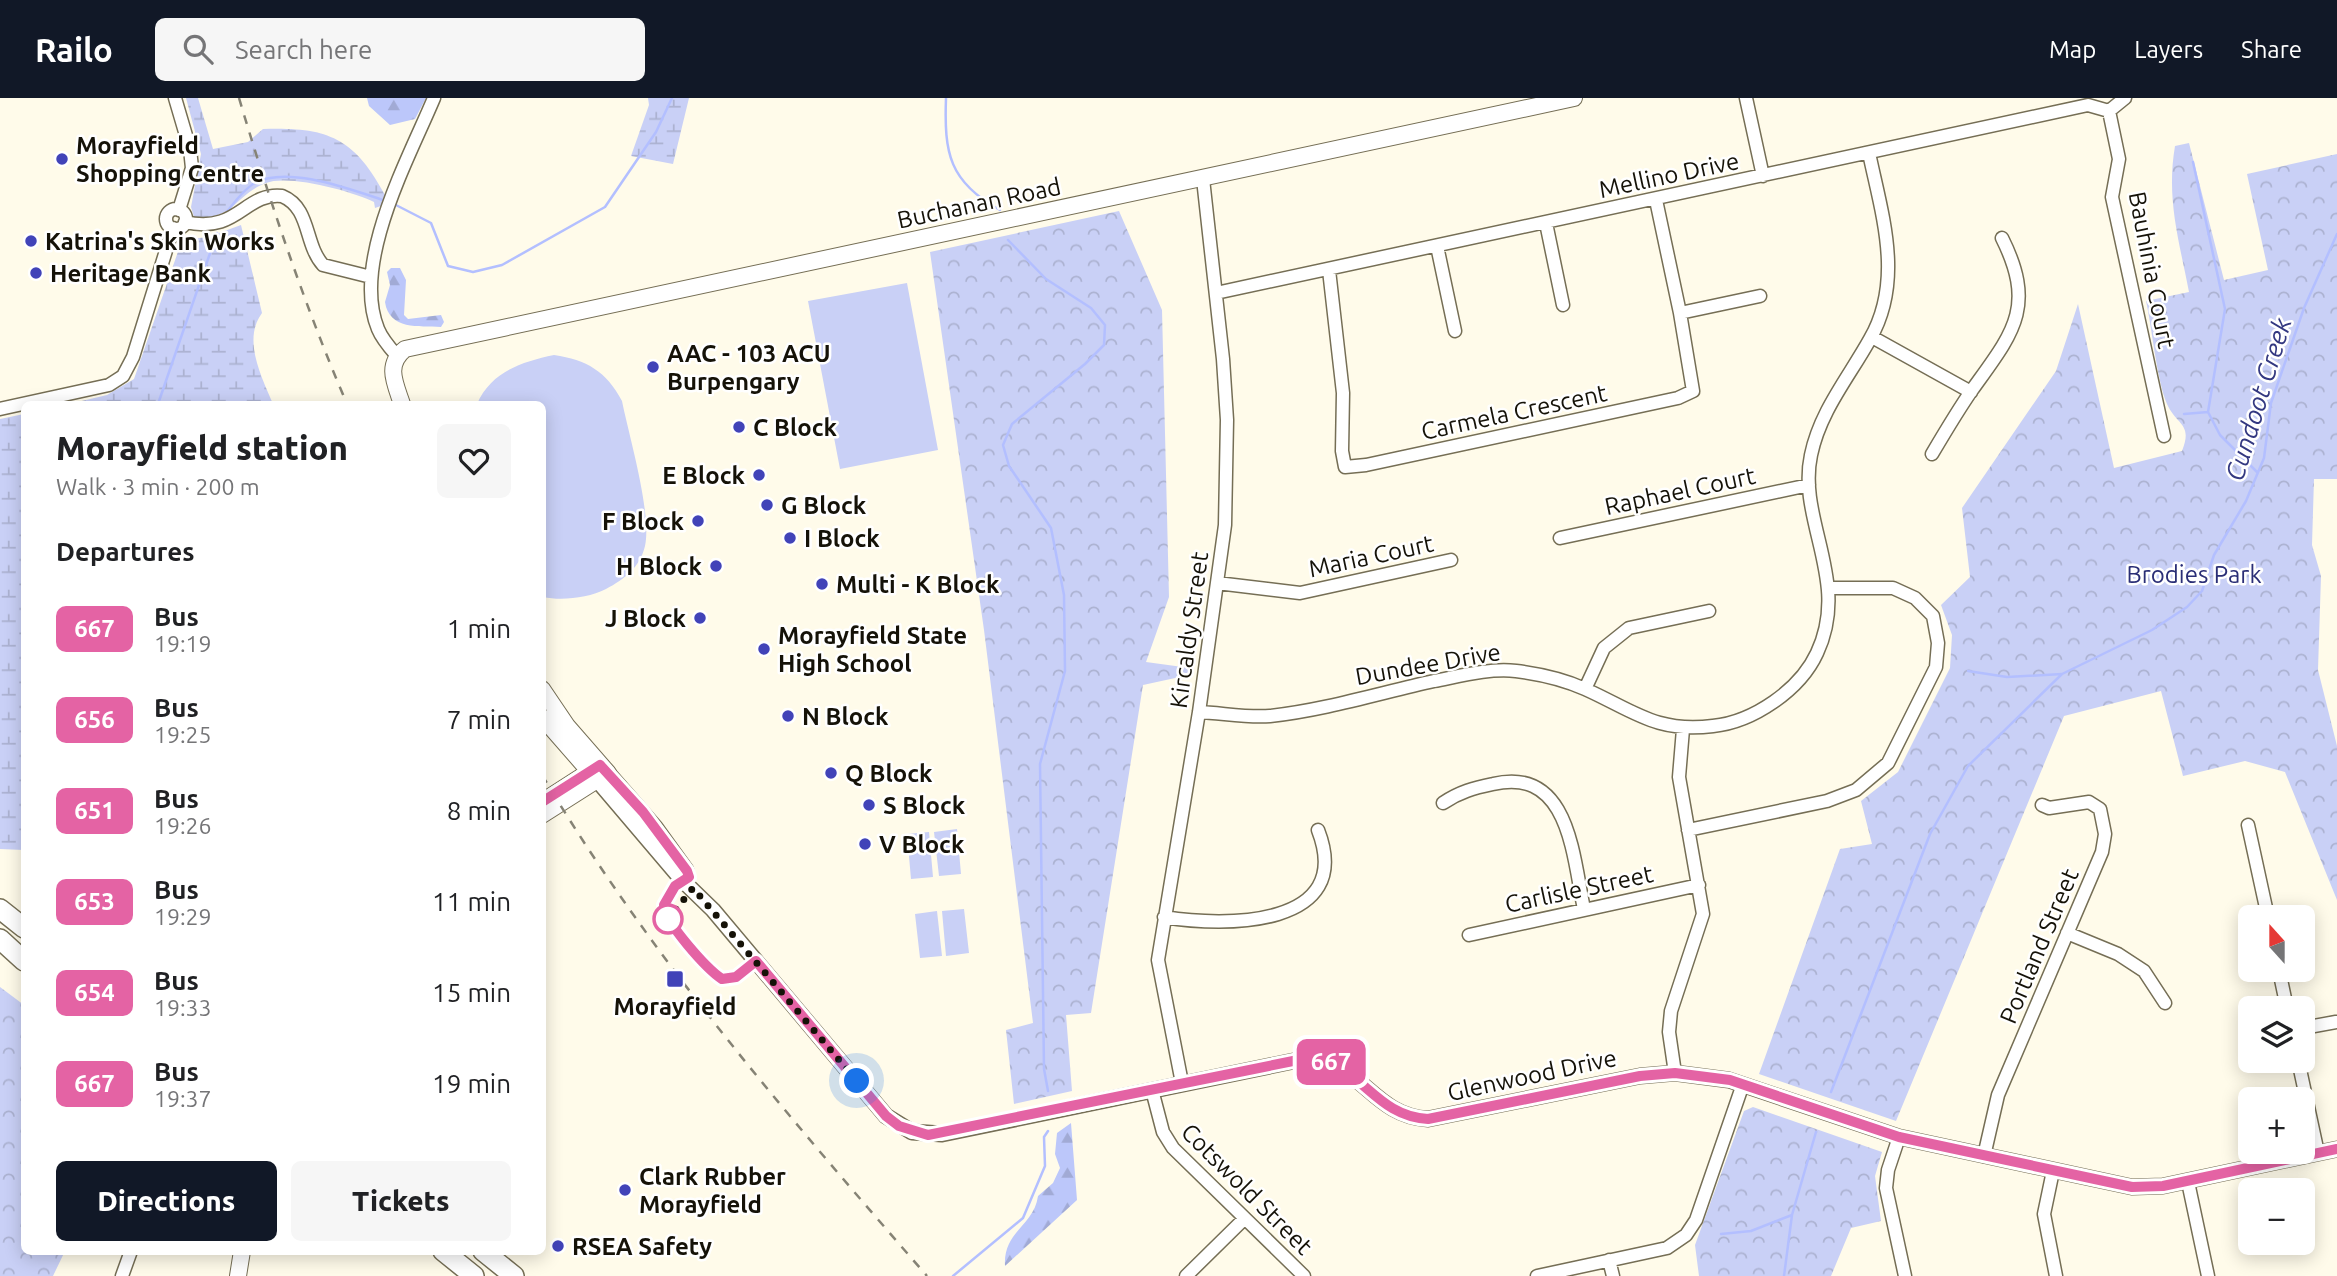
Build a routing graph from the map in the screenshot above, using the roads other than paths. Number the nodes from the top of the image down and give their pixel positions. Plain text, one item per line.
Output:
1 (176, 98) edge
2 (434, 98) edge
3 (1574, 98) edge
4 (1746, 98) edge
5 (2124, 98) edge
6 (2109, 111) junction
7 (1869, 153) junction
8 (1763, 176) junction
9 (1203, 179) junction
10 (1656, 200) junction
11 (1546, 223) junction
12 (179, 225) junction
13 (2002, 238) dead end
14 (1437, 246) junction
15 (1329, 270) junction
16 (372, 277) junction
17 (1216, 293) junction
18 (1760, 296) dead end
19 (1563, 305) dead end
20 (1680, 313) junction
21 (1455, 331) dead end
22 (1872, 337) junction
23 (397, 356) junction
24 (1971, 392) junction
25 (37, 401) edge
26 (401, 401) edge
27 (21, 404) edge
28 (0, 409) edge
29 (2164, 436) dead end
30 (1932, 454) dead end
31 (1809, 485) junction
32 (1560, 538) dead end
33 (1451, 560) dead end
34 (1217, 583) junction
35 (1829, 588) junction
36 (1709, 611) dead end
37 (1585, 689) junction
38 (546, 695) edge
39 (1199, 712) junction
40 (546, 721) edge
41 (1683, 729) junction
42 (598, 772) junction
43 (546, 800) edge
44 (1443, 803) dead end
45 (2042, 805) dead end
46 (546, 812) edge
47 (2248, 825) dead end
48 (1318, 830) dead end
49 (1688, 830) junction
50 (1699, 885) junction
51 (2265, 905) edge
52 (0, 909) edge
53 (1584, 909) junction
54 (1164, 918) junction
55 (21, 926) edge
56 (2067, 933) junction
57 (1469, 935) dead end
58 (0, 939) edge
59 (21, 958) edge
60 (2165, 1003) dead end
61 (2336, 1023) edge
62 (2315, 1026) edge
63 (1675, 1073) junction
64 (2301, 1073) edge
65 (1182, 1083) junction
66 (1743, 1084) junction
67 (1152, 1090) junction
68 (1899, 1137) junction
69 (2337, 1149) edge
70 (2318, 1153) junction
71 (1984, 1156) junction
72 (2053, 1171) junction
73 (2188, 1182) junction
74 (1244, 1219) junction
75 (130, 1255) edge
76 (241, 1255) edge
77 (448, 1255) edge
78 (488, 1255) edge
79 (1609, 1260) junction
80 (122, 1276) edge
81 (238, 1276) edge
82 (474, 1276) edge
83 (514, 1276) edge
84 (1186, 1276) edge
85 (1304, 1276) edge
86 (1537, 1276) edge
87 (1613, 1276) edge
88 (1905, 1276) edge
89 (2056, 1276) edge
90 (2208, 1276) edge

1 - 12 street
2 - 16 street
3 - 9 main road, Buchanan Road
4 - 8 street
5 - 6 street
6 - 7 street, Mellino Drive
6 - 29 street, Bauhinia Court
7 - 8 street, Mellino Drive
7 - 22 street, Dundee Drive
8 - 10 street, Mellino Drive
9 - 17 street, Kircaldy Street
9 - 23 main road, Buchanan Road
10 - 11 street, Mellino Drive
10 - 20 street, Carmela Crescent
11 - 14 street, Mellino Drive
11 - 19 street
12 - 16 street
12 - 25 street
13 - 24 street
14 - 15 street, Mellino Drive
14 - 21 street
15 - 17 street, Mellino Drive
15 - 20 street, Carmela Crescent
16 - 23 street
17 - 34 street, Kircaldy Street
18 - 20 street
22 - 24 street
22 - 31 street, Dundee Drive
23 - 26 main road
24 - 30 street
27 - 28 street
31 - 32 street, Raphael Court
31 - 35 street, Dundee Drive
33 - 34 street, Maria Court
34 - 39 street, Kircaldy Street
35 - 41 street, Dundee Drive
35 - 49 street
36 - 37 street
37 - 39 street, Dundee Drive
37 - 41 street, Dundee Drive
38 - 42 main road
39 - 54 street, Kircaldy Street
40 - 42 main road
41 - 49 street
42 - 43 main road
42 - 46 main road
42 - 67 street, Glenwood Drive
44 - 53 street
45 - 56 street, Portland Street
47 - 51 street
48 - 54 street
49 - 50 street
50 - 53 street, Carlisle Street
50 - 63 street
52 - 55 main road
53 - 57 street, Carlisle Street
54 - 65 street, Kircaldy Street
56 - 60 street
56 - 71 street, Portland Street
58 - 59 main road
61 - 62 street
63 - 65 street, Glenwood Drive
63 - 66 street, Glenwood Drive
64 - 70 street
65 - 67 street, Glenwood Drive
66 - 68 street, Glenwood Drive
66 - 79 street
67 - 74 street, Cotswold Street
68 - 71 street, Glenwood Drive
68 - 88 street
69 - 70 street, Glenwood Drive
70 - 73 street, Glenwood Drive
71 - 72 street, Glenwood Drive
72 - 73 street, Glenwood Drive
72 - 89 street
73 - 90 street
74 - 84 street
74 - 85 street, Cotswold Street
75 - 80 street
76 - 81 main road
77 - 82 main road
78 - 83 main road
79 - 86 street
79 - 87 street

